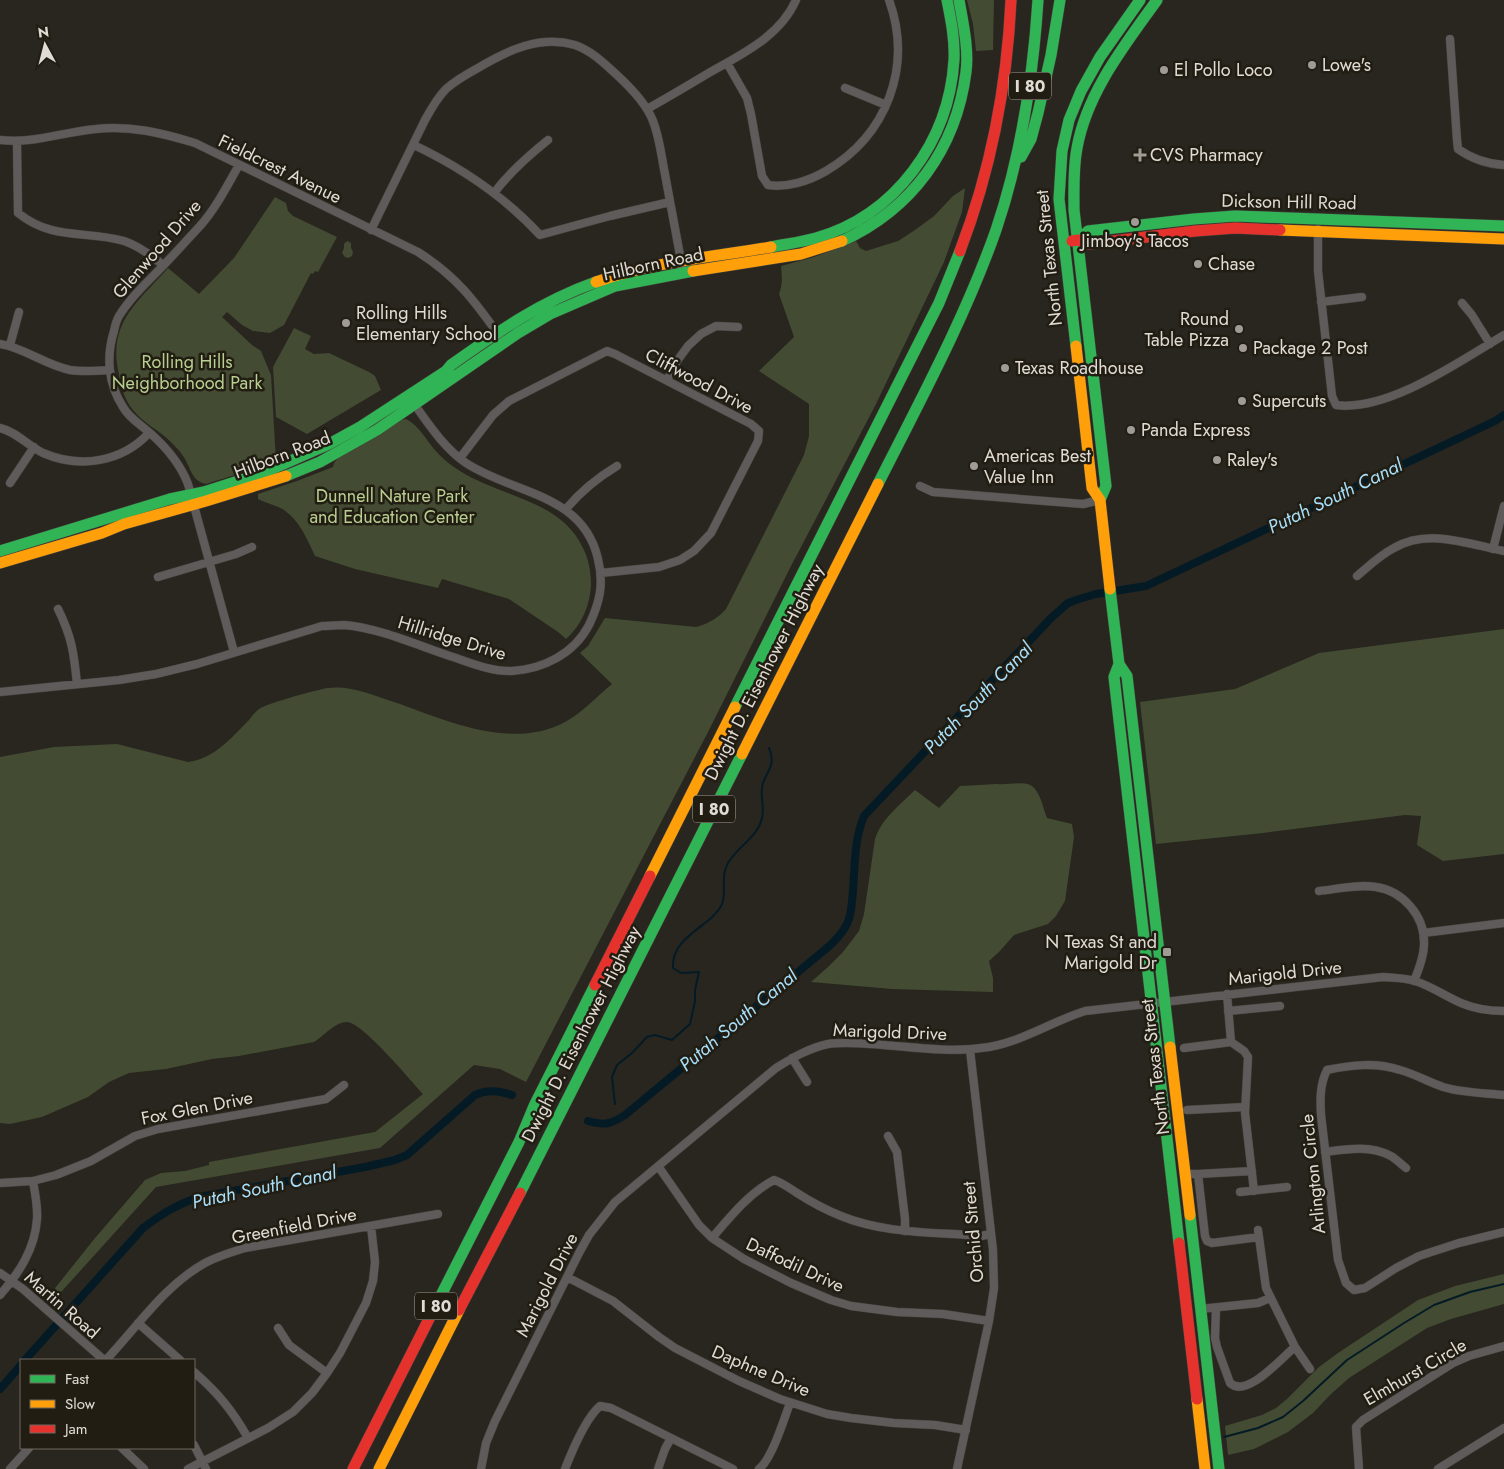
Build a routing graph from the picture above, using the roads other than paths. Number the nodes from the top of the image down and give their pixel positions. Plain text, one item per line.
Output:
1 (796, 0) edge
2 (889, 0) edge
3 (947, 0) edge
4 (959, 0) edge
5 (1012, 0) edge
6 (1038, 0) edge
7 (1060, 0) edge
8 (1140, 0) edge
9 (1157, 0) edge
10 (1450, 39) dead end
11 (727, 62) junction
12 (846, 88) dead end
13 (886, 105) junction
14 (647, 109) junction
15 (0, 140) edge
16 (548, 140) dead end
17 (17, 142) junction
18 (414, 145) junction
19 (239, 165) junction
20 (1504, 165) edge
21 (1013, 171) junction
22 (494, 193) junction
23 (670, 202) junction
24 (1318, 219) junction
25 (1504, 226) edge
26 (371, 230) junction
27 (1318, 232) junction
28 (1504, 238) edge
29 (1078, 240) junction
30 (1064, 242) junction
31 (163, 265) junction
32 (683, 267) junction
33 (1362, 297) dead end
34 (1321, 302) junction
35 (1462, 303) dead end
36 (19, 312) dead end
37 (738, 327) dead end
38 (1504, 335) edge
39 (501, 338) junction
40 (0, 344) edge
41 (1490, 344) junction
42 (10, 345) junction
43 (109, 370) junction
44 (667, 380) junction
45 (412, 400) junction
46 (0, 428) edge
47 (149, 433) junction
48 (34, 447) junction
49 (460, 458) junction
50 (617, 466) dead end
51 (10, 483) dead end
52 (920, 486) dead end
53 (192, 499) junction
54 (1100, 500) junction
55 (1504, 506) edge
56 (566, 509) junction
57 (252, 547) dead end
58 (1493, 549) junction
59 (0, 551) edge
60 (1504, 551) edge
61 (210, 562) junction
62 (0, 563) edge
63 (601, 573) junction
64 (1357, 576) dead end
65 (158, 577) dead end
66 (58, 609) dead end
67 (234, 652) junction
68 (1119, 664) junction
69 (77, 684) junction
70 (0, 692) edge
71 (1319, 891) dead end
72 (1504, 923) edge
73 (1423, 933) junction
74 (1414, 981) junction
75 (1227, 994) junction
76 (1165, 1002) junction
77 (1151, 1003) junction
78 (1280, 1006) dead end
79 (1228, 1011) junction
80 (1504, 1011) edge
81 (1230, 1042) junction
82 (1184, 1048) dead end
83 (970, 1050) junction
84 (792, 1058) junction
85 (808, 1082) dead end
86 (344, 1085) dead end
87 (1504, 1095) edge
88 (1244, 1107) junction
89 (1187, 1110) dead end
90 (888, 1136) dead end
91 (1325, 1152) junction
92 (658, 1166) junction
93 (1406, 1168) dead end
94 (1252, 1171) junction
95 (1184, 1174) junction
96 (1198, 1174) junction
97 (33, 1181) junction
98 (0, 1183) edge
99 (1288, 1187) dead end
100 (1254, 1191) junction
101 (1240, 1192) dead end
102 (438, 1214) dead end
103 (371, 1226) junction
104 (905, 1231) junction
105 (1504, 1232) edge
106 (991, 1234) junction
107 (712, 1238) junction
108 (0, 1273) edge
109 (567, 1277) junction
110 (12, 1281) junction
111 (0, 1295) edge
112 (1270, 1298) junction
113 (1216, 1308) junction
114 (1200, 1309) junction
115 (989, 1321) junction
116 (138, 1323) junction
117 (278, 1328) dead end
118 (1504, 1346) edge
119 (1295, 1347) junction
120 (104, 1359) edge
121 (106, 1359) edge
122 (179, 1359) edge
123 (1310, 1369) dead end
124 (195, 1373) edge
125 (327, 1373) junction
126 (790, 1403) junction
127 (1504, 1428) edge
128 (966, 1430) junction
129 (248, 1438) junction
130 (671, 1438) junction
131 (195, 1447) edge
132 (28, 1449) edge
133 (123, 1449) edge
134 (16, 1462) junction
135 (205, 1465) edge
136 (10, 1469) edge
137 (22, 1469) edge
138 (144, 1469) edge
139 (188, 1469) edge
140 (353, 1469) edge
141 (379, 1469) edge
142 (480, 1469) edge
143 (566, 1469) edge
144 (658, 1469) edge
145 (732, 1469) edge
146 (759, 1469) edge
147 (957, 1469) edge
148 (1204, 1469) edge
149 (1218, 1469) edge
150 (1359, 1469) edge
151 (1438, 1469) edge

1 - 11 street
2 - 13 street
3 - 32 main road, Hilborn Road
4 - 32 main road, Hilborn Road
5 - 140 main road, Dwight D. Eisenhower Highway / I 80
6 - 21 main road, Dwight D. Eisenhower Highway / I 80
7 - 21 main road
8 - 30 main road, North Texas Street
9 - 29 main road, North Texas Street
10 - 20 street
11 - 13 street
11 - 14 street
12 - 13 street
14 - 18 street
14 - 23 street
15 - 17 street, Fieldcrest Avenue
16 - 22 street
17 - 19 street, Fieldcrest Avenue
17 - 31 street
18 - 22 street
18 - 26 street
19 - 26 street, Fieldcrest Avenue
19 - 31 street, Glenwood Drive
21 - 141 main road, Dwight D. Eisenhower Highway / I 80
22 - 23 street
23 - 32 street
24 - 25 main road, Dickson Hill Road
24 - 27 street
24 - 29 main road, Dickson Hill Road
26 - 39 street, Fieldcrest Avenue
27 - 28 main road, Dickson Hill Road
27 - 29 main road, Dickson Hill Road
27 - 34 street
29 - 30 main road, Dickson Hill Road
29 - 54 main road, North Texas Street
30 - 54 main road, North Texas Street
31 - 43 street, Glenwood Drive
32 - 39 main road, Hilborn Road
33 - 34 street
34 - 41 street
35 - 41 street
36 - 42 street
37 - 44 street
38 - 41 street
39 - 45 main road, Hilborn Road
40 - 42 street
42 - 43 street
43 - 47 street, Glenwood Drive
44 - 49 street, Cliffwood Drive
44 - 63 street, Cliffwood Drive
45 - 49 street, Hillridge Drive
45 - 53 main road, Hilborn Road
46 - 48 street
47 - 48 street
47 - 53 street, Glenwood Drive
48 - 51 street
49 - 56 street, Hillridge Drive
50 - 56 street
52 - 54 street
53 - 59 main road, Hilborn Road
53 - 61 street, Glenwood Drive
53 - 62 main road, Hilborn Road
54 - 68 main road, North Texas Street
55 - 58 street
56 - 63 street, Hillridge Drive
57 - 61 street
58 - 60 street
58 - 64 street
61 - 65 street
61 - 67 street, Glenwood Drive
63 - 67 street, Hillridge Drive
66 - 69 street
67 - 69 street, Hillridge Drive
68 - 76 main road, North Texas Street
68 - 77 main road, North Texas Street
69 - 70 street, Hillridge Drive
71 - 73 street
72 - 73 street
73 - 74 street
74 - 75 street, Marigold Drive
74 - 80 street, Marigold Drive
75 - 76 street, Marigold Drive
75 - 79 street
76 - 77 street, Marigold Drive
76 - 95 main road, North Texas Street
77 - 83 street, Marigold Drive
77 - 148 main road, North Texas Street
78 - 79 street
79 - 81 street
81 - 82 street
81 - 88 street
83 - 84 street, Marigold Drive
83 - 106 street, Orchid Street
84 - 85 street
84 - 92 street, Marigold Drive
86 - 97 street, Fox Glen Drive
87 - 91 street, Arlington Circle
88 - 89 street
88 - 94 street
90 - 104 street
91 - 93 street
91 - 105 street, Arlington Circle
92 - 107 street, Daffodil Drive
92 - 109 street, Marigold Drive
94 - 96 street
94 - 100 street
95 - 96 street
95 - 114 main road, North Texas Street
96 - 112 street
97 - 98 street, Fox Glen Drive
97 - 110 street
99 - 100 street
100 - 101 street
102 - 103 street, Greenfield Drive
103 - 116 street, Greenfield Drive
103 - 125 street
104 - 106 street
104 - 107 street
106 - 115 street, Orchid Street
107 - 115 street, Daffodil Drive
108 - 110 street, Martin Road
109 - 126 street, Daphne Drive
109 - 142 street, Marigold Drive
110 - 111 street
110 - 120 street, Martin Road
112 - 113 street
112 - 119 street
113 - 114 street
113 - 119 street
114 - 149 main road, North Texas Street
115 - 128 street, Orchid Street
116 - 121 street, Greenfield Drive
116 - 122 street
117 - 125 street
118 - 150 street, Elmhurst Circle
119 - 123 street
124 - 129 street
125 - 129 street
126 - 128 street, Daphne Drive
126 - 146 street
127 - 151 street
128 - 147 street, Orchid Street
129 - 135 street
130 - 143 street
130 - 144 street
130 - 145 street
131 - 135 street
132 - 134 street
133 - 138 street
134 - 136 street
134 - 137 street
135 - 139 street

